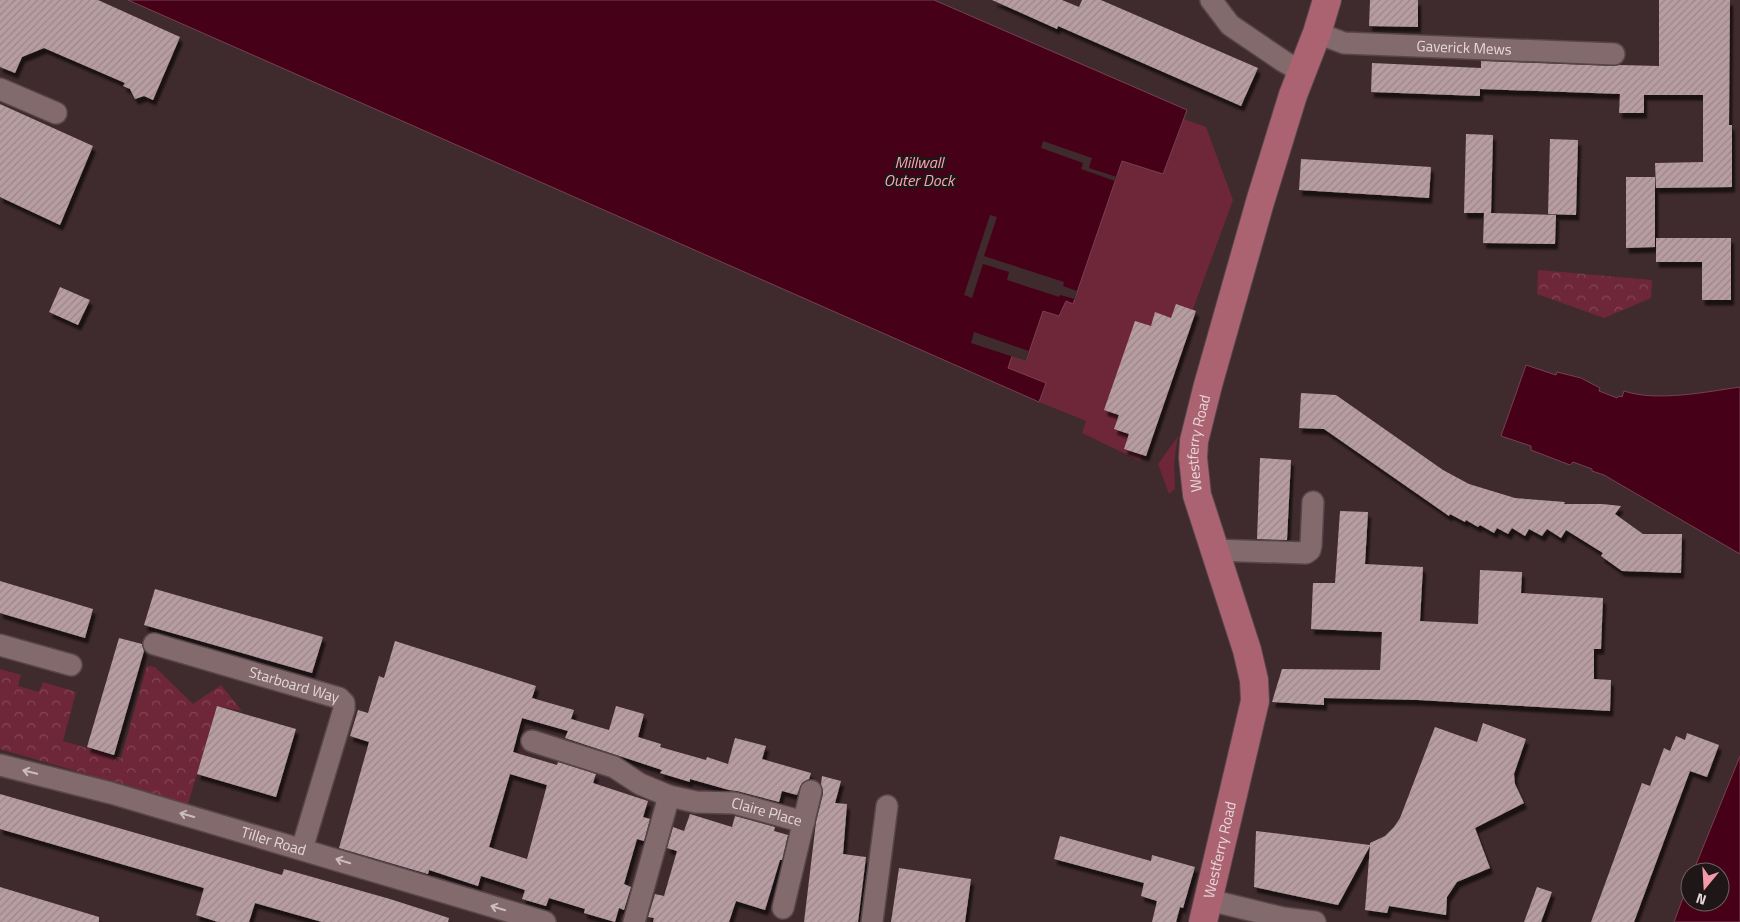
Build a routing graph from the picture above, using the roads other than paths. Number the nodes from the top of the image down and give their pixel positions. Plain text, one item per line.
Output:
1 (1211, 0) edge
2 (1327, 0) edge
3 (1317, 33) junction
4 (1614, 54) dead end
5 (1302, 72) junction
6 (0, 89) edge
7 (56, 113) dead end
8 (1313, 502) dead end
9 (1214, 550) junction
10 (154, 644) dead end
11 (0, 645) edge
12 (71, 665) dead end
13 (532, 741) dead end
14 (0, 764) edge
15 (811, 791) dead end
16 (669, 796) junction
17 (887, 806) dead end
18 (804, 822) junction
19 (302, 849) junction
20 (783, 908) dead end
21 (1206, 911) edge
22 (545, 922) edge
23 (634, 922) edge
24 (872, 922) edge
25 (1315, 922) edge

1 - 5 street
2 - 3 main road, Westferry Road
3 - 4 street, Gaverick Mews
3 - 5 main road, Westferry Road
5 - 9 main road, Westferry Road
6 - 7 street
8 - 9 street
9 - 21 main road, Westferry Road
10 - 19 street, Starboard Way
11 - 12 street
13 - 16 street, Claire Place
19 -> 14 street, Tiller Road
15 - 18 street
16 - 18 street, Claire Place
16 - 23 street
17 - 24 street
18 - 20 street, Claire Place
22 -> 19 street, Tiller Road
21 - 25 street

